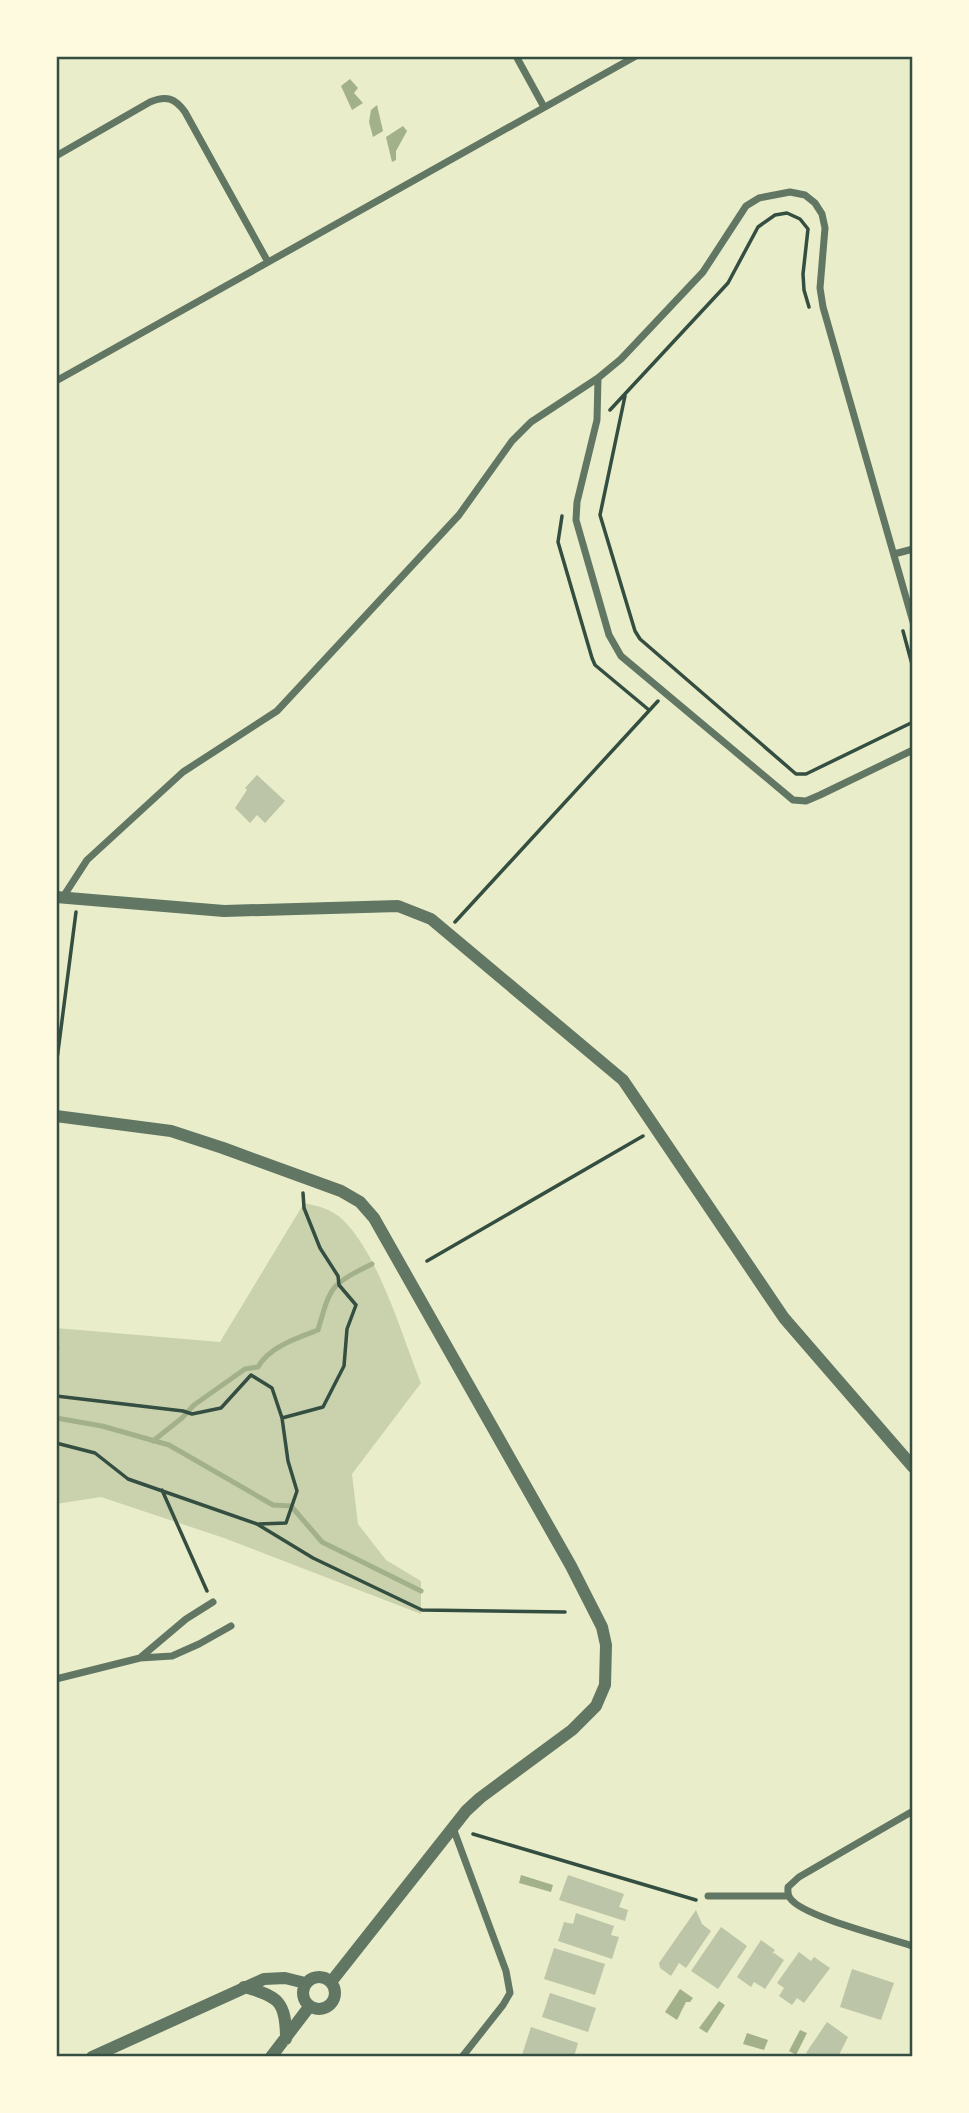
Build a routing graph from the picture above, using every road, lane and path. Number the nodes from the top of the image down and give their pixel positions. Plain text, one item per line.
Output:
1 (516, 56) edge
2 (636, 56) edge
3 (544, 107) junction
4 (56, 156) edge
5 (268, 262) junction
6 (811, 317) dead end
7 (598, 378) junction
8 (56, 381) edge
9 (913, 549) edge
10 (894, 554) junction
11 (900, 621) dead end
12 (913, 622) edge
13 (913, 668) edge
14 (665, 693) junction
15 (913, 722) edge
16 (913, 750) edge
17 (60, 898) edge
18 (77, 899) junction
19 (446, 932) junction
20 (56, 1067) edge
21 (56, 1116) edge
22 (656, 1128) junction
23 (303, 1193) dead end
24 (427, 1261) dead end
25 (56, 1396) edge
26 (282, 1418) junction
27 (56, 1443) edge
28 (913, 1467) edge
29 (162, 1490) junction
30 (257, 1524) junction
31 (213, 1602) joint
32 (565, 1612) dead end
33 (231, 1626) dead end
34 (140, 1658) junction
35 (56, 1679) edge
36 (913, 1811) edge
37 (453, 1827) junction
38 (473, 1834) dead end
39 (708, 1896) joint
40 (788, 1896) junction
41 (913, 1946) edge
42 (331, 1982) junction
43 (305, 1983) junction
44 (244, 1987) junction
45 (309, 2007) junction
46 (286, 2039) junction
47 (92, 2057) edge
48 (271, 2057) edge
49 (462, 2057) edge

1 - 3 street
2 - 3 street
3 - 5 street
4 - 5 street
5 - 8 street
6 - 15 path
7 - 10 street
7 - 14 street
7 - 17 street
9 - 10 street
10 - 12 street
11 - 13 path
14 - 16 street
14 - 19 path
17 - 18 street
18 - 19 street
18 - 20 path
19 - 22 street
21 - 37 street
22 - 24 path
22 - 28 street
23 - 26 path
25 - 26 path
26 - 30 path
27 - 29 path
29 - 30 path
29 - 31 path
30 - 32 path
31 - 34 street
33 - 34 street
34 - 35 street
36 - 40 street
37 - 42 street
37 - 49 street
38 - 39 path
39 - 40 street
40 - 41 street
42 - 43 street
42 - 45 street
43 - 44 street
43 - 45 street
44 - 46 street
44 - 47 street
45 - 46 street
46 - 48 street

